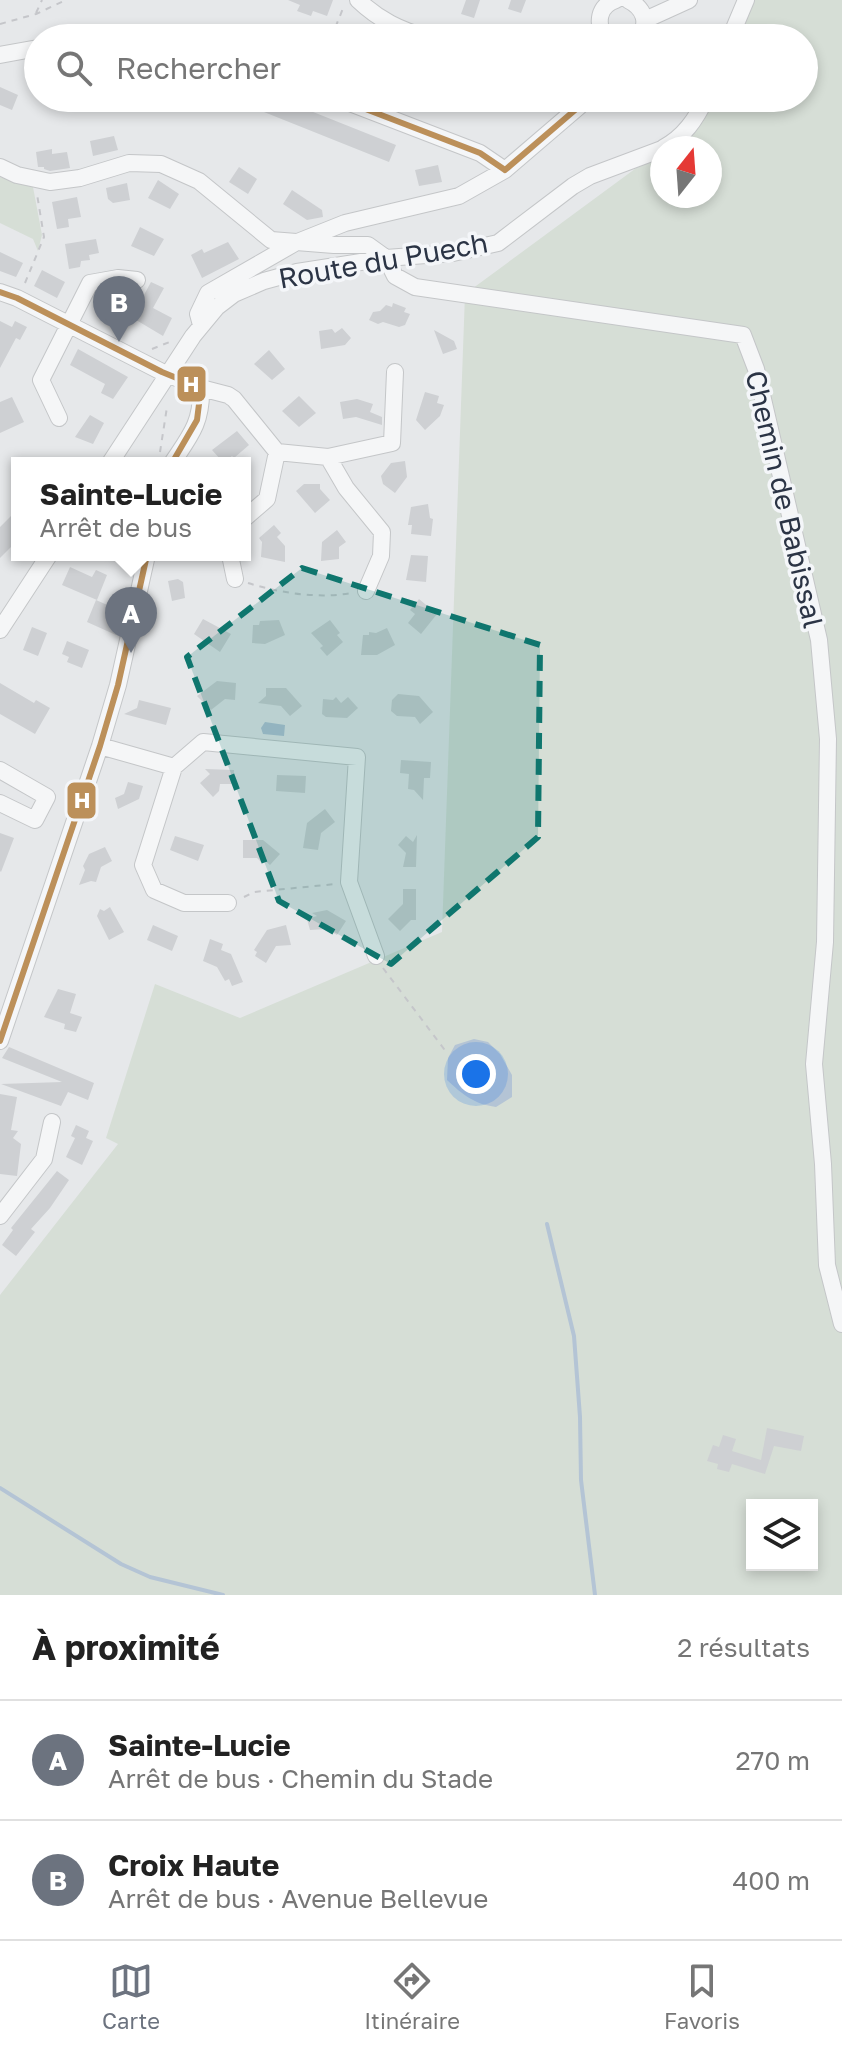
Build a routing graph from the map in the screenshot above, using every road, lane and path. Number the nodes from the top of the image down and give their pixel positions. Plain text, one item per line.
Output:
1 (42, 0) edge
2 (66, 0) edge
3 (346, 0) edge
4 (358, 0) edge
5 (689, 0) edge
6 (746, 0) edge
7 (606, 5) edge
8 (638, 7) edge
9 (36, 14) junction
10 (0, 24) edge
11 (337, 24) edge
12 (390, 24) edge
13 (583, 24) edge
14 (736, 24) edge
15 (24, 51) edge
16 (0, 55) edge
17 (373, 112) edge
18 (574, 112) edge
19 (698, 112) edge
20 (680, 136) edge
21 (650, 153) edge
22 (0, 167) edge
23 (505, 170) junction
24 (34, 179) junction
25 (295, 243) junction
26 (386, 258) junction
27 (137, 280) dead end
28 (0, 292) edge
29 (17, 298) junction
30 (69, 324) junction
31 (197, 331) junction
32 (128, 354) junction
33 (395, 372) dead end
34 (168, 375) junction
35 (201, 388) junction
36 (163, 399) dead end
37 (59, 418) dead end
38 (277, 452) junction
39 (114, 457) edge
40 (159, 457) edge
41 (176, 457) edge
42 (328, 457) junction
43 (251, 513) edge
44 (45, 561) edge
45 (146, 561) edge
46 (231, 561) edge
47 (235, 579) joint
48 (366, 591) joint
49 (2, 622) edge
50 (100, 746) junction
51 (174, 767) junction
52 (0, 770) edge
53 (0, 803) edge
54 (349, 882) junction
55 (228, 903) joint
56 (376, 956) joint
57 (0, 1041) edge
58 (447, 1053) dead end
59 (52, 1122) dead end
60 (0, 1216) edge
61 (842, 1324) edge

1 - 9 path
2 - 9 path
3 - 11 path
4 - 12 street
5 - 8 street
6 - 14 street
7 - 13 street
9 - 10 path
15 - 16 street
17 - 23 street
18 - 23 street
19 - 20 street, Route du Puech
21 - 26 street, Route du Puech
22 - 24 street
23 - 25 street
24 - 25 street
24 - 29 path
25 - 26 street
25 - 31 street
26 - 31 street, Route du Puech
26 - 61 street, Chemin de Babissal
27 - 30 street
28 - 29 street
29 - 30 street
30 - 32 street
30 - 37 street
31 - 32 path
31 - 34 street, Route du Puech
32 - 34 street
33 - 42 street
34 - 35 street
34 - 39 street, Route du Puech
35 - 38 street
35 - 41 street
36 - 40 path
38 - 42 street
38 - 43 street
42 - 48 street
44 - 49 street
45 - 50 street
46 - 47 street
47 - 48 path
50 - 51 street
50 - 57 street
51 - 54 street
51 - 55 street
52 - 53 street
54 - 55 path
54 - 56 street
56 - 58 path
59 - 60 street

